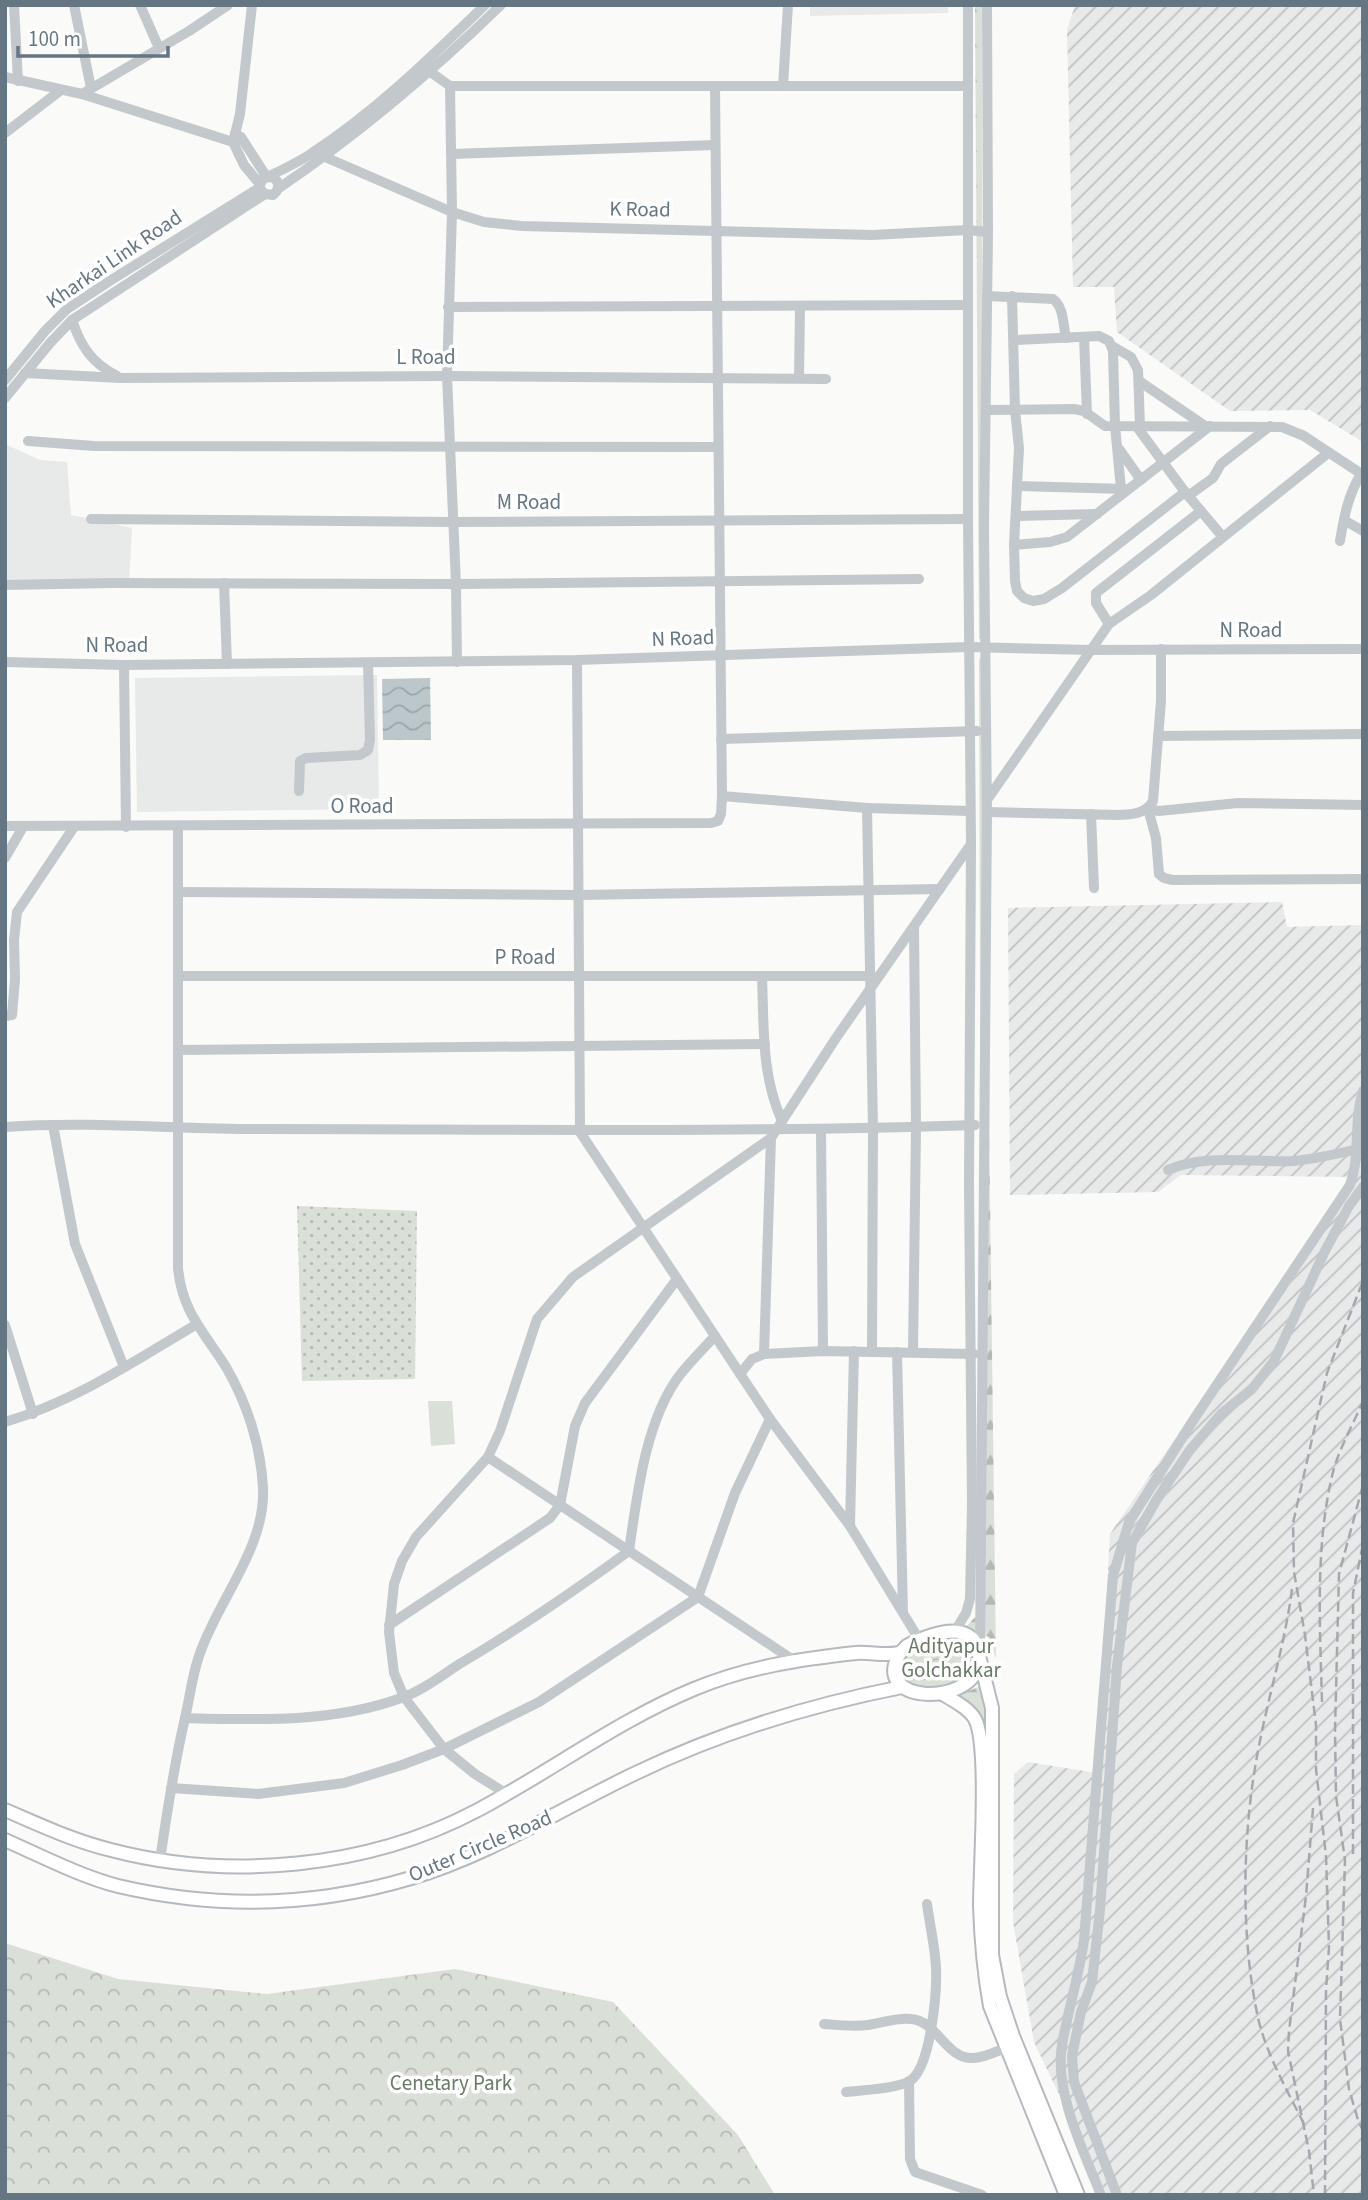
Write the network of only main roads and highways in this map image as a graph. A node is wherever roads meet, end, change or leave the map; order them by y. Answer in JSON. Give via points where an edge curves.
{"nodes":[{"id":1,"x":900,"y":1653,"type":"junction"},
{"id":2,"x":980,"y":1658,"type":"junction"},
{"id":3,"x":902,"y":1687,"type":"junction"},
{"id":4,"x":942,"y":1693,"type":"junction"},
{"id":5,"x":5,"y":1810,"type":"edge"},
{"id":6,"x":5,"y":1840,"type":"edge"},
{"id":7,"x":1066,"y":2195,"type":"edge"},
{"id":8,"x":1078,"y":2195,"type":"edge"}],
"edges":[{"from":1,"to":2,"type":"main road","via":[[920,1641],[955,1631],[972,1638]]},
{"from":1,"to":3,"type":"main road","via":[[895,1673]]},
{"from":1,"to":5,"type":"main road","via":[[793,1660],[693,1689],[438,1828],[354,1854],[213,1867],[109,1850]]},
{"from":2,"to":4,"type":"main road","via":[[978,1670],[968,1682]]},
{"from":2,"to":8,"type":"main road","via":[[993,1715],[992,1955],[1013,2036]]},
{"from":3,"to":4,"type":"main road","via":[[917,1694]]},
{"from":3,"to":6,"type":"main road","name":"Outer Circle Road","via":[[832,1702],[733,1732],[637,1772],[472,1854],[412,1878],[356,1892],[302,1901],[197,1900],[115,1885]]},
{"from":4,"to":7,"type":"main road","via":[[968,1711],[979,1731],[980,1907],[990,2006]]}]}
